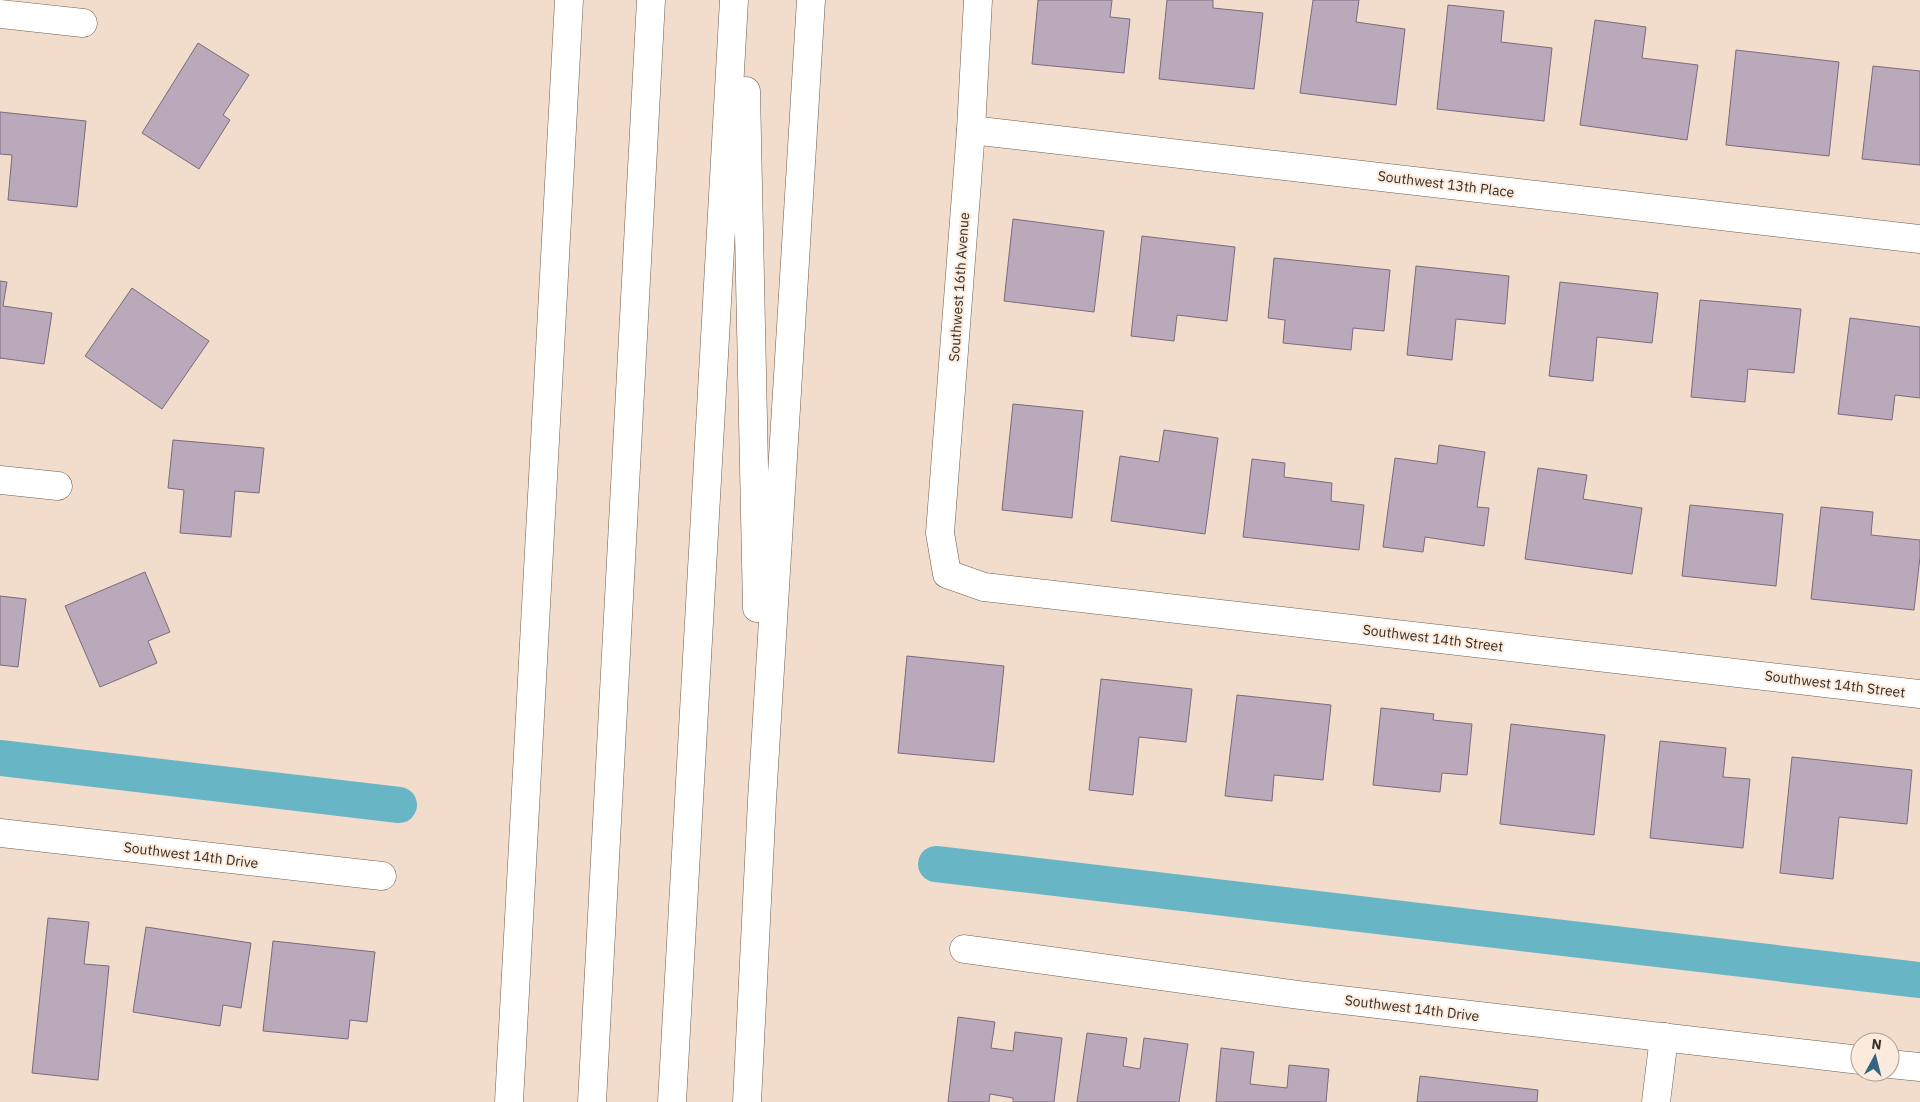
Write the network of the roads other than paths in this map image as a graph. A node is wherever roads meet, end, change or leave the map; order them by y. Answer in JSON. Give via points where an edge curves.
{"nodes":[{"id":1,"x":570,"y":0,"type":"edge"},
{"id":2,"x":651,"y":0,"type":"edge"},
{"id":3,"x":734,"y":0,"type":"edge"},
{"id":4,"x":743,"y":0,"type":"edge"},
{"id":5,"x":811,"y":0,"type":"edge"},
{"id":6,"x":978,"y":0,"type":"edge"},
{"id":7,"x":0,"y":14,"type":"edge"},
{"id":8,"x":84,"y":23,"type":"dead end"},
{"id":9,"x":972,"y":130,"type":"junction"},
{"id":10,"x":1920,"y":239,"type":"edge"},
{"id":11,"x":0,"y":480,"type":"edge"},
{"id":12,"x":58,"y":486,"type":"dead end"},
{"id":13,"x":947,"y":574,"type":"joint"},
{"id":14,"x":1920,"y":694,"type":"edge"},
{"id":15,"x":762,"y":800,"type":"junction"},
{"id":16,"x":0,"y":833,"type":"edge"},
{"id":17,"x":382,"y":876,"type":"dead end"},
{"id":18,"x":964,"y":949,"type":"dead end"},
{"id":19,"x":1664,"y":1037,"type":"junction"},
{"id":20,"x":1850,"y":1059,"type":"edge"},
{"id":21,"x":1900,"y":1065,"type":"edge"},
{"id":22,"x":1920,"y":1068,"type":"edge"},
{"id":23,"x":509,"y":1102,"type":"edge"},
{"id":24,"x":592,"y":1102,"type":"edge"},
{"id":25,"x":672,"y":1102,"type":"edge"},
{"id":26,"x":747,"y":1102,"type":"edge"},
{"id":27,"x":1656,"y":1102,"type":"edge"}],
"edges":[{"from":1,"to":23,"type":"main road"},
{"from":2,"to":24,"type":"main road"},
{"from":3,"to":25,"type":"main road"},
{"from":4,"to":15,"type":"main road"},
{"from":5,"to":15,"type":"main road"},
{"from":6,"to":9,"type":"main road","name":"Southwest 16th Avenue"},
{"from":7,"to":8,"type":"main road"},
{"from":9,"to":10,"type":"main road","name":"Southwest 13th Place"},
{"from":9,"to":13,"type":"main road","name":"Southwest 16th Avenue","via":[[940,533]]},
{"from":11,"to":12,"type":"main road"},
{"from":13,"to":14,"type":"main road","name":"Southwest 14th Street","via":[[984,586]]},
{"from":15,"to":26,"type":"main road"},
{"from":16,"to":17,"type":"main road","name":"Southwest 14th Drive"},
{"from":18,"to":19,"type":"main road","name":"Southwest 14th Drive","via":[[1299,995]]},
{"from":19,"to":20,"type":"main road","name":"Southwest 14th Drive"},
{"from":19,"to":27,"type":"main road"},
{"from":21,"to":22,"type":"main road"}]}
